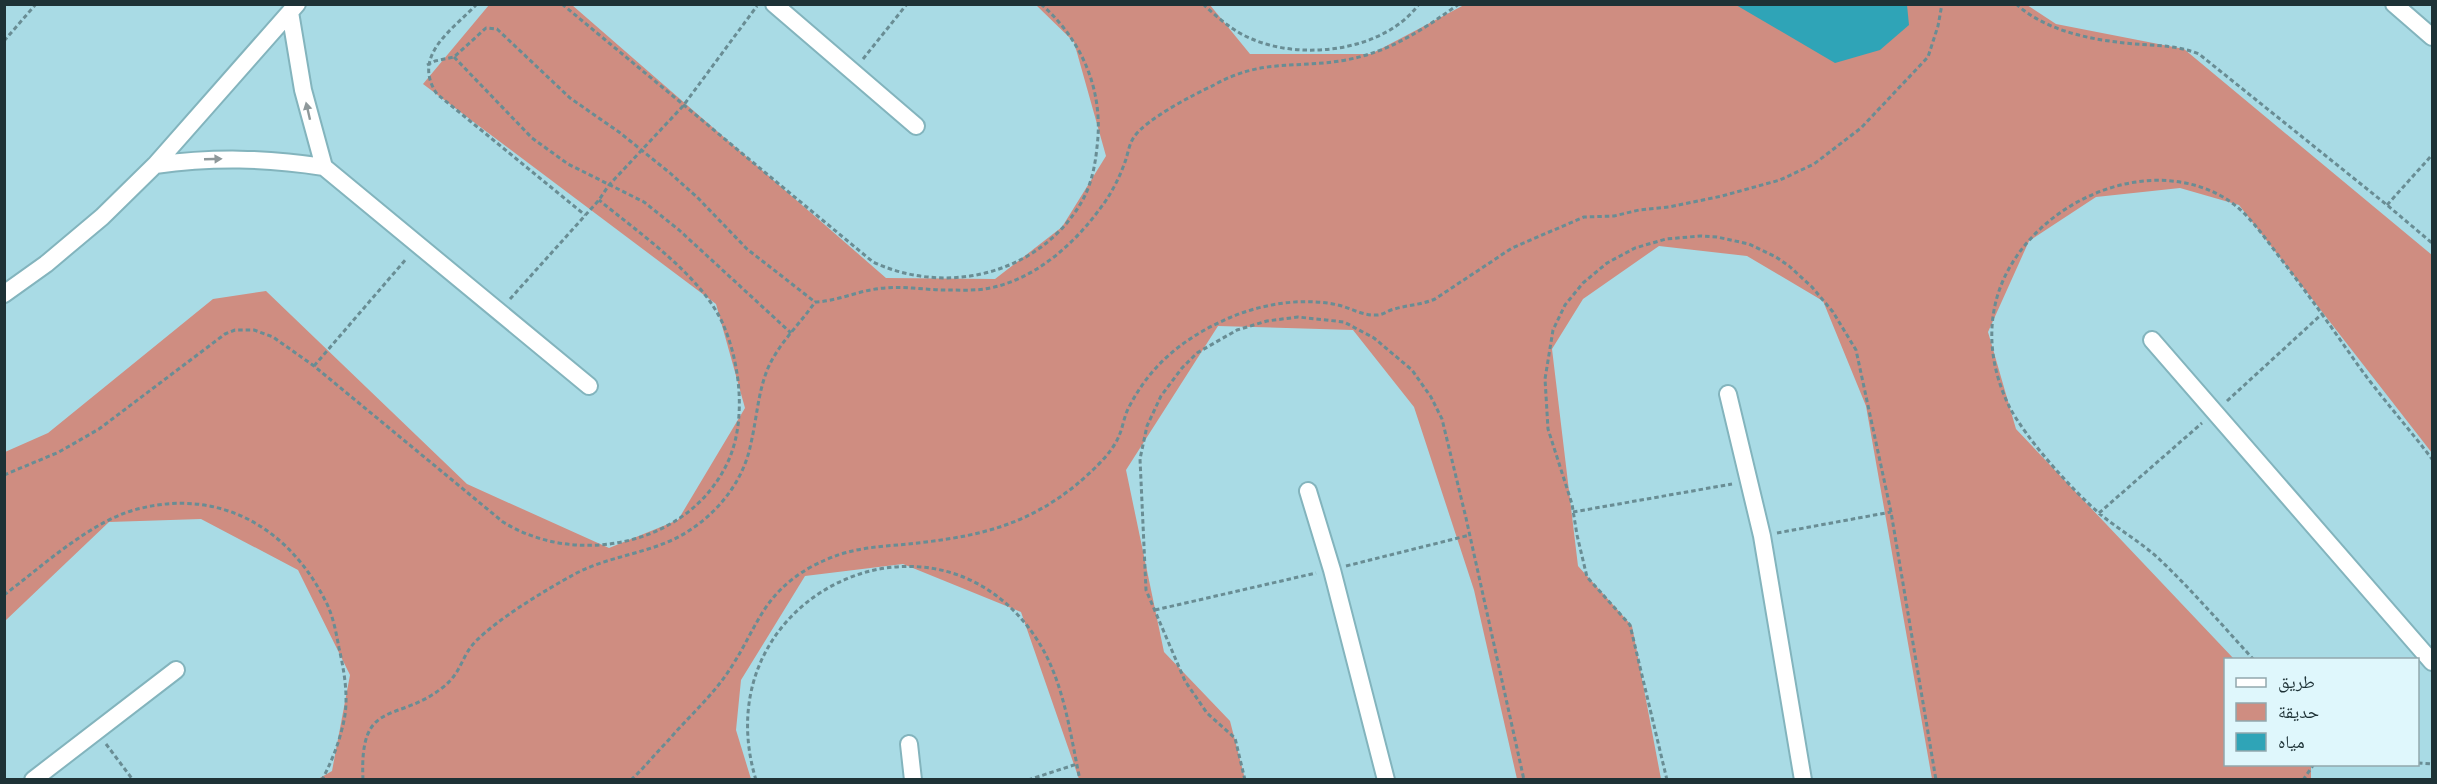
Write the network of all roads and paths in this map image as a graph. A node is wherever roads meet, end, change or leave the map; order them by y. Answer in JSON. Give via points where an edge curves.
{"nodes":[{"id":1,"x":36,"y":4,"type":"edge"},
{"id":2,"x":477,"y":4,"type":"edge"},
{"id":3,"x":562,"y":4,"type":"edge"},
{"id":4,"x":758,"y":4,"type":"edge"},
{"id":5,"x":774,"y":4,"type":"edge"},
{"id":6,"x":907,"y":4,"type":"edge"},
{"id":7,"x":1041,"y":4,"type":"edge"},
{"id":8,"x":1203,"y":4,"type":"edge"},
{"id":9,"x":1419,"y":4,"type":"edge"},
{"id":10,"x":1459,"y":4,"type":"edge"},
{"id":11,"x":1942,"y":4,"type":"edge"},
{"id":12,"x":2016,"y":4,"type":"edge"},
{"id":13,"x":2394,"y":4,"type":"edge"},
{"id":14,"x":294,"y":8,"type":"edge"},
{"id":15,"x":2433,"y":37,"type":"edge"},
{"id":16,"x":4,"y":41,"type":"edge"},
{"id":17,"x":454,"y":57,"type":"junction"},
{"id":18,"x":428,"y":65,"type":"junction"},
{"id":19,"x":852,"y":72,"type":"junction"},
{"id":20,"x":682,"y":106,"type":"junction"},
{"id":21,"x":916,"y":126,"type":"dead end"},
{"id":22,"x":642,"y":149,"type":"junction"},
{"id":23,"x":2433,"y":155,"type":"edge"},
{"id":24,"x":155,"y":165,"type":"junction"},
{"id":25,"x":324,"y":167,"type":"junction"},
{"id":26,"x":609,"y":185,"type":"junction"},
{"id":27,"x":599,"y":200,"type":"junction"},
{"id":28,"x":2387,"y":205,"type":"junction"},
{"id":29,"x":585,"y":215,"type":"junction"},
{"id":30,"x":2433,"y":243,"type":"edge"},
{"id":31,"x":419,"y":245,"type":"junction"},
{"id":32,"x":4,"y":294,"type":"edge"},
{"id":33,"x":815,"y":302,"type":"junction"},
{"id":34,"x":499,"y":312,"type":"junction"},
{"id":35,"x":791,"y":333,"type":"junction"},
{"id":36,"x":2152,"y":340,"type":"dead end"},
{"id":37,"x":314,"y":366,"type":"junction"},
{"id":38,"x":589,"y":386,"type":"dead end"},
{"id":39,"x":1728,"y":394,"type":"dead end"},
{"id":40,"x":2433,"y":459,"type":"edge"},
{"id":41,"x":4,"y":475,"type":"edge"},
{"id":42,"x":1749,"y":481,"type":"junction"},
{"id":43,"x":1308,"y":491,"type":"dead end"},
{"id":44,"x":1573,"y":512,"type":"dead end"},
{"id":45,"x":1891,"y":512,"type":"dead end"},
{"id":46,"x":1470,"y":536,"type":"junction"},
{"id":47,"x":1762,"y":536,"type":"junction"},
{"id":48,"x":1332,"y":570,"type":"junction"},
{"id":49,"x":4,"y":595,"type":"edge"},
{"id":50,"x":1155,"y":610,"type":"junction"},
{"id":51,"x":2252,"y":658,"type":"edge"},
{"id":52,"x":2433,"y":662,"type":"edge"},
{"id":53,"x":176,"y":670,"type":"dead end"},
{"id":54,"x":96,"y":731,"type":"junction"},
{"id":55,"x":909,"y":744,"type":"dead end"},
{"id":56,"x":1077,"y":765,"type":"junction"},
{"id":57,"x":2313,"y":766,"type":"edge"},
{"id":58,"x":33,"y":780,"type":"edge"},
{"id":59,"x":133,"y":780,"type":"edge"},
{"id":60,"x":322,"y":780,"type":"edge"},
{"id":61,"x":363,"y":780,"type":"edge"},
{"id":62,"x":631,"y":780,"type":"edge"},
{"id":63,"x":756,"y":780,"type":"edge"},
{"id":64,"x":913,"y":780,"type":"edge"},
{"id":65,"x":1028,"y":780,"type":"edge"},
{"id":66,"x":1080,"y":780,"type":"edge"},
{"id":67,"x":1245,"y":780,"type":"edge"},
{"id":68,"x":1386,"y":780,"type":"edge"},
{"id":69,"x":1524,"y":780,"type":"edge"},
{"id":70,"x":1803,"y":780,"type":"edge"},
{"id":71,"x":2303,"y":780,"type":"edge"}],
"edges":[{"from":1,"to":16,"type":"path"},
{"from":2,"to":18,"type":"path","via":[[433,51]]},
{"from":3,"to":20,"type":"path"},
{"from":4,"to":20,"type":"path"},
{"from":5,"to":19,"type":"street"},
{"from":6,"to":19,"type":"path"},
{"from":7,"to":20,"type":"path","via":[[1070,35],[1091,77],[1099,122],[1095,164],[1082,202],[1055,236],[1021,260],[982,275],[932,279],[873,262]]},
{"from":8,"to":9,"type":"path","via":[[1225,24],[1251,39],[1281,48],[1313,51],[1374,38],[1401,22]]},
{"from":10,"to":33,"type":"path","via":[[1403,42],[1384,49],[1327,63],[1258,67],[1228,77],[1173,108],[1134,136],[1109,196],[1075,240],[1028,273],[991,288],[882,288]]},
{"from":11,"to":62,"type":"path","via":[[1928,57],[1846,141],[1798,173],[1751,189],[1669,207],[1584,217],[1512,248],[1435,299],[1380,316],[1339,305],[1291,303],[1251,310],[1211,327],[1165,356],[1128,408],[1118,438],[1106,455],[1075,485],[1039,510],[988,532],[855,549],[822,561],[792,580],[767,604],[719,685]]},
{"from":12,"to":28,"type":"path","via":[[2045,23],[2084,36],[2176,46],[2199,54]]},
{"from":13,"to":15,"type":"street"},
{"from":14,"to":24,"type":"street"},
{"from":25,"to":14,"type":"street","one_way":true,"via":[[303,90]]},
{"from":17,"to":18,"type":"path"},
{"from":17,"to":22,"type":"path","via":[[486,28],[497,29],[570,98]]},
{"from":17,"to":26,"type":"path","via":[[532,138],[568,164]]},
{"from":18,"to":29,"type":"path","via":[[431,85],[437,94]]},
{"from":19,"to":21,"type":"street"},
{"from":20,"to":22,"type":"path"},
{"from":22,"to":26,"type":"path"},
{"from":22,"to":33,"type":"path","via":[[697,197],[747,249]]},
{"from":23,"to":28,"type":"path"},
{"from":24,"to":25,"type":"street","one_way":true,"via":[[239,158]]},
{"from":24,"to":32,"type":"street","via":[[102,217]]},
{"from":25,"to":31,"type":"street"},
{"from":26,"to":27,"type":"path"},
{"from":26,"to":35,"type":"path","via":[[661,214]]},
{"from":27,"to":29,"type":"path"},
{"from":27,"to":37,"type":"path","via":[[697,284],[722,323],[734,357],[739,412],[730,457],[704,497],[668,525],[625,542],[593,547],[548,542],[520,532]]},
{"from":28,"to":30,"type":"path"},
{"from":29,"to":34,"type":"path"},
{"from":31,"to":34,"type":"street"},
{"from":31,"to":37,"type":"path"},
{"from":33,"to":35,"type":"path"},
{"from":34,"to":38,"type":"street"},
{"from":35,"to":61,"type":"path","via":[[776,352],[763,381],[742,471],[714,511],[657,548],[574,574],[485,633],[468,650],[460,669],[446,686],[375,723],[364,743]]},
{"from":36,"to":52,"type":"street"},
{"from":37,"to":41,"type":"path","via":[[264,332],[235,330],[217,339],[99,429],[59,452]]},
{"from":39,"to":42,"type":"street"},
{"from":40,"to":51,"type":"path","via":[[2244,211],[2224,197],[2178,182],[2126,183],[2071,205],[2031,240],[2003,282],[1991,330],[1996,368],[2010,407],[2063,477],[2099,513],[2156,556]]},
{"from":42,"to":44,"type":"path"},
{"from":42,"to":47,"type":"street"},
{"from":43,"to":48,"type":"street"},
{"from":45,"to":47,"type":"path"},
{"from":46,"to":48,"type":"path"},
{"from":46,"to":50,"type":"path","via":[[1442,419],[1412,370],[1381,343],[1344,322],[1306,317],[1267,321],[1237,330],[1197,353],[1166,388],[1147,426],[1140,480],[1146,590]]},
{"from":46,"to":69,"type":"path"},
{"from":47,"to":70,"type":"street"},
{"from":48,"to":50,"type":"path"},
{"from":48,"to":68,"type":"street"},
{"from":49,"to":60,"type":"path","via":[[105,520],[125,512],[159,505],[194,504],[254,521],[278,537],[297,558],[318,586],[332,617],[346,699],[337,748]]},
{"from":50,"to":67,"type":"path","via":[[1185,681],[1207,713],[1235,738]]},
{"from":53,"to":54,"type":"street"},
{"from":54,"to":58,"type":"street"},
{"from":54,"to":59,"type":"path"},
{"from":55,"to":64,"type":"street"},
{"from":56,"to":63,"type":"path","via":[[1057,680],[1047,656],[1005,602],[972,581],[928,568],[894,568],[861,574],[824,590],[798,609],[776,633],[762,659],[747,706],[749,749]]},
{"from":56,"to":65,"type":"path"},
{"from":56,"to":66,"type":"path"},
{"from":57,"to":71,"type":"path"}]}
